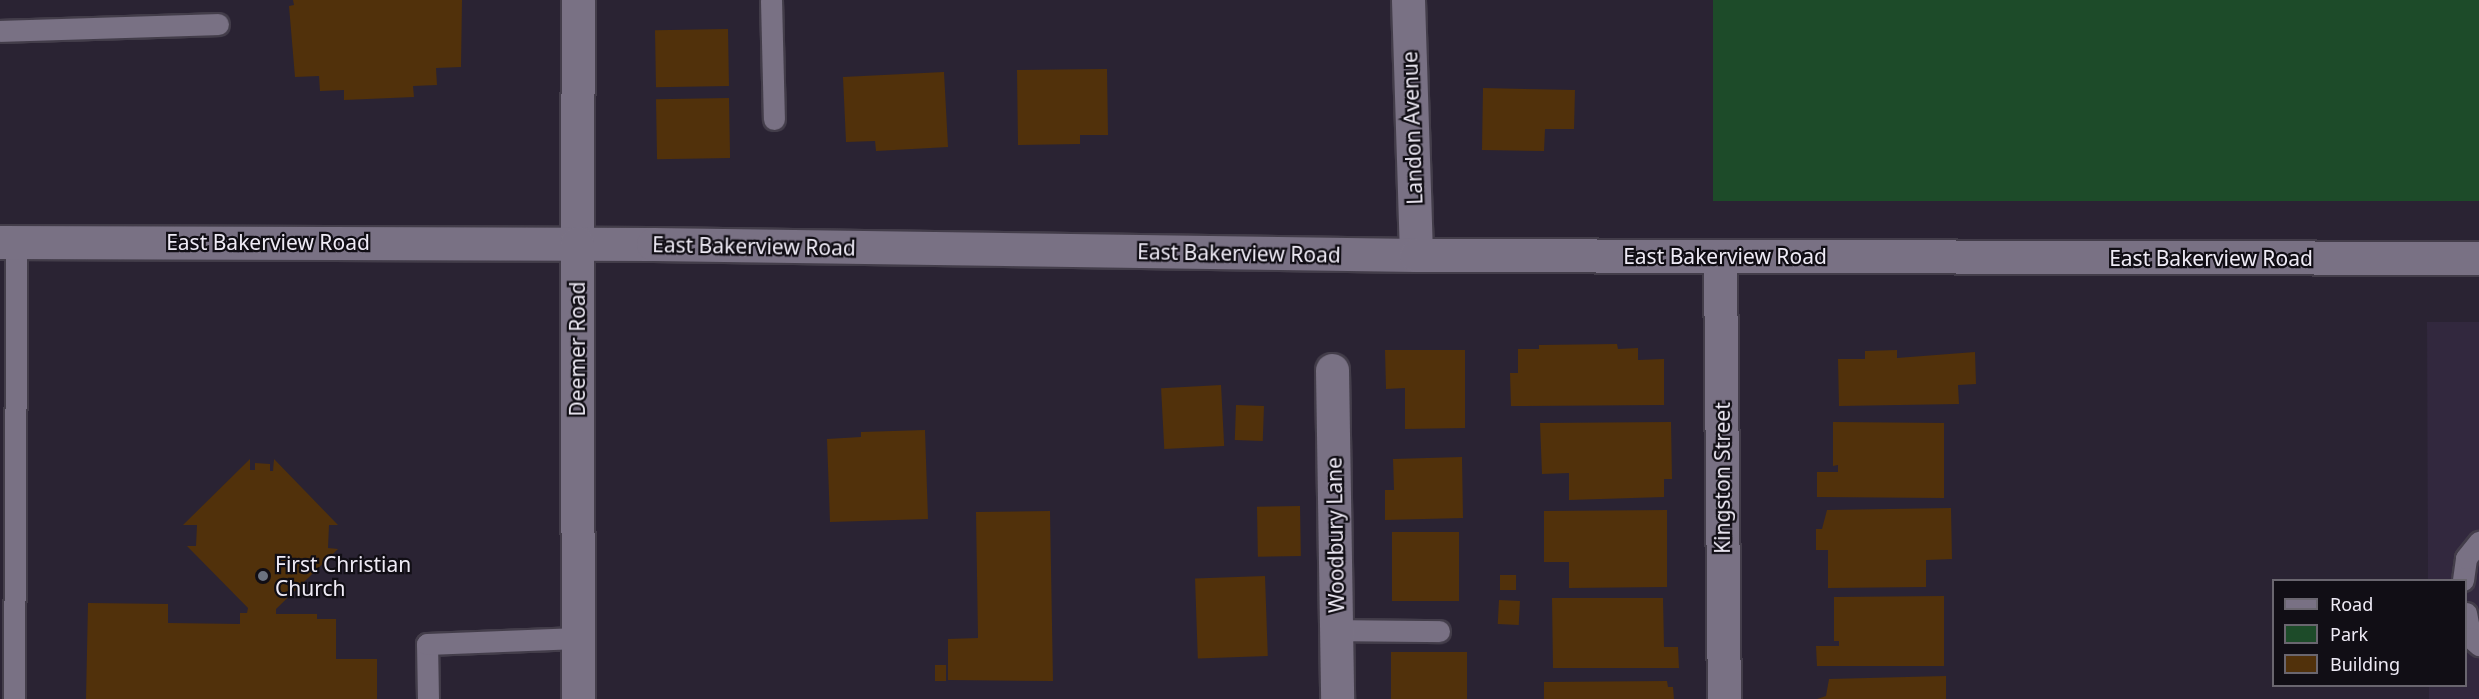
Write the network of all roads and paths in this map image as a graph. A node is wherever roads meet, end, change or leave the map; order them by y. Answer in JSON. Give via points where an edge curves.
{"nodes":[{"id":1,"x":578,"y":0,"type":"edge"},
{"id":2,"x":771,"y":0,"type":"edge"},
{"id":3,"x":1408,"y":0,"type":"edge"},
{"id":4,"x":218,"y":24,"type":"dead end"},
{"id":5,"x":0,"y":31,"type":"edge"},
{"id":6,"x":774,"y":119,"type":"dead end"},
{"id":7,"x":8,"y":242,"type":"edge"},
{"id":8,"x":577,"y":243,"type":"junction"},
{"id":9,"x":1416,"y":255,"type":"junction"},
{"id":10,"x":1720,"y":256,"type":"junction"},
{"id":11,"x":2479,"y":258,"type":"edge"},
{"id":12,"x":1332,"y":370,"type":"dead end"},
{"id":13,"x":8,"y":472,"type":"edge"},
{"id":14,"x":2479,"y":542,"type":"edge"},
{"id":15,"x":2463,"y":579,"type":"edge"},
{"id":16,"x":2467,"y":618,"type":"edge"},
{"id":17,"x":1336,"y":630,"type":"junction"},
{"id":18,"x":1439,"y":631,"type":"dead end"},
{"id":19,"x":578,"y":638,"type":"junction"},
{"id":20,"x":2479,"y":645,"type":"edge"},
{"id":21,"x":14,"y":699,"type":"edge"},
{"id":22,"x":428,"y":699,"type":"edge"},
{"id":23,"x":578,"y":699,"type":"edge"},
{"id":24,"x":1337,"y":699,"type":"edge"},
{"id":25,"x":1724,"y":699,"type":"edge"}],
"edges":[{"from":1,"to":8,"type":"main road","name":"Deemer Road"},
{"from":2,"to":6,"type":"lane"},
{"from":3,"to":9,"type":"main road","name":"Landon Avenue"},
{"from":4,"to":5,"type":"lane"},
{"from":7,"to":8,"type":"main road","name":"East Bakerview Road"},
{"from":7,"to":13,"type":"lane"},
{"from":8,"to":9,"type":"main road","name":"East Bakerview Road"},
{"from":8,"to":19,"type":"main road","name":"Deemer Road"},
{"from":9,"to":10,"type":"main road","name":"East Bakerview Road"},
{"from":10,"to":11,"type":"main road","name":"East Bakerview Road"},
{"from":10,"to":25,"type":"main road","name":"Kingston Street"},
{"from":12,"to":17,"type":"main road","name":"Woodbury Lane"},
{"from":13,"to":21,"type":"lane"},
{"from":14,"to":15,"type":"lane","via":[[2466,558]]},
{"from":16,"to":20,"type":"lane","via":[[2471,638]]},
{"from":17,"to":18,"type":"lane"},
{"from":17,"to":24,"type":"main road","name":"Woodbury Lane"},
{"from":19,"to":22,"type":"lane","via":[[427,644]]},
{"from":19,"to":23,"type":"main road","name":"Deemer Road"}]}
